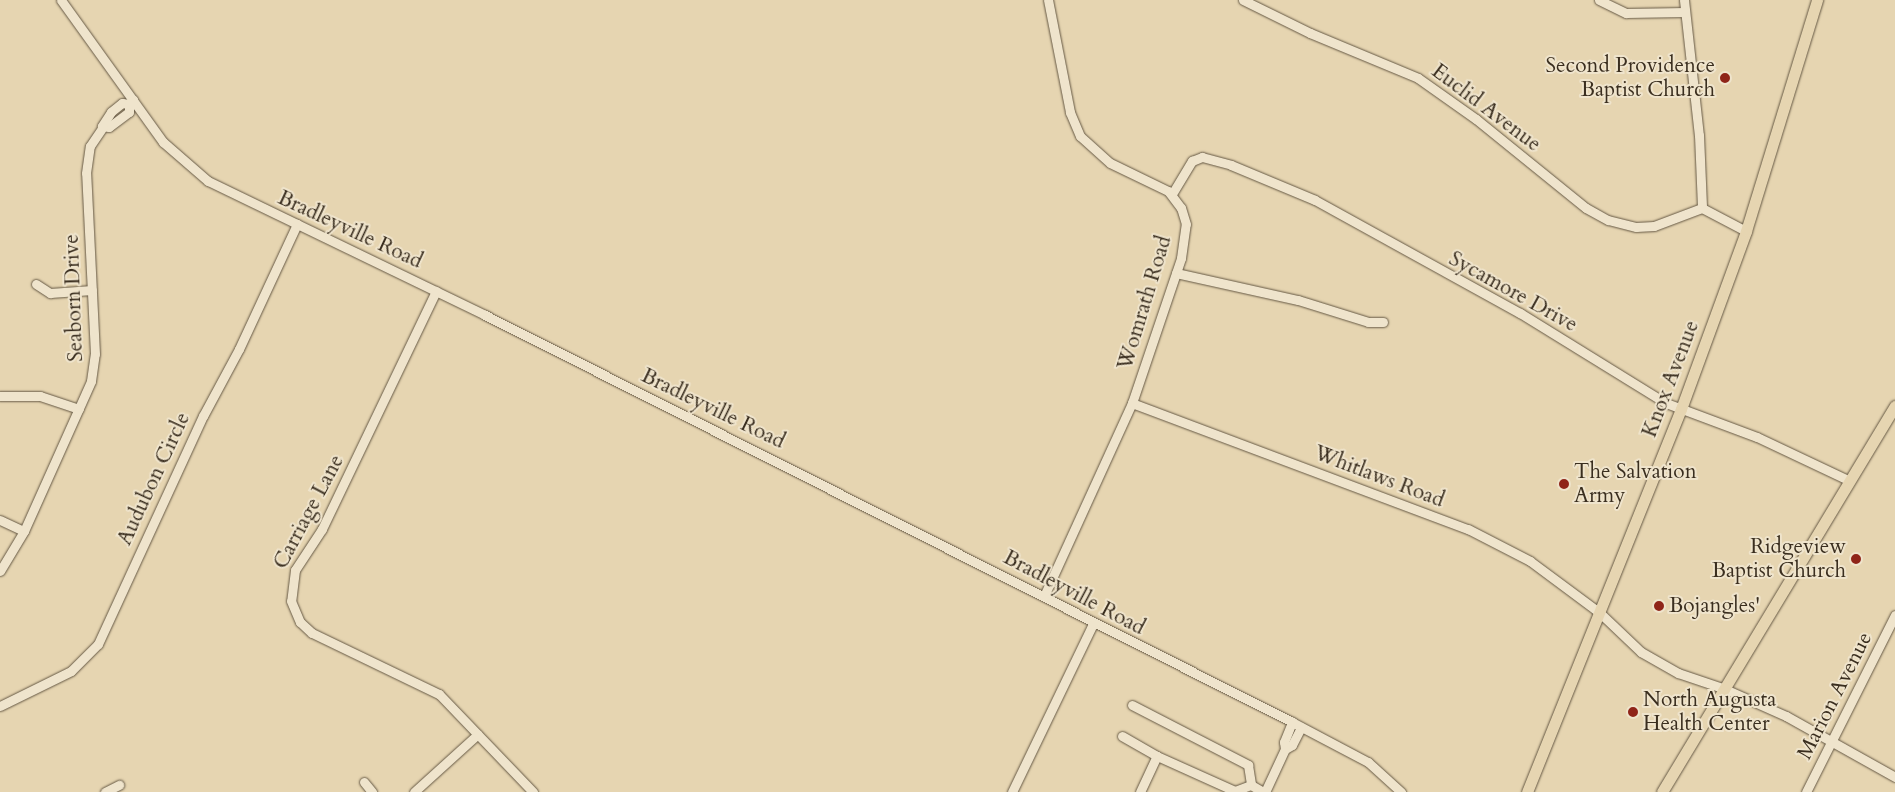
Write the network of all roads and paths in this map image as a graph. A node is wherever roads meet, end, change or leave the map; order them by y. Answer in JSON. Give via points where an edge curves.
{"nodes":[{"id":1,"x":61,"y":0,"type":"edge"},
{"id":2,"x":1048,"y":0,"type":"edge"},
{"id":3,"x":1243,"y":0,"type":"edge"},
{"id":4,"x":1599,"y":0,"type":"edge"},
{"id":5,"x":1684,"y":0,"type":"edge"},
{"id":6,"x":1817,"y":0,"type":"edge"},
{"id":7,"x":1685,"y":12,"type":"junction"},
{"id":8,"x":131,"y":102,"type":"junction"},
{"id":9,"x":1172,"y":194,"type":"junction"},
{"id":10,"x":1702,"y":208,"type":"junction"},
{"id":11,"x":297,"y":224,"type":"junction"},
{"id":12,"x":1746,"y":231,"type":"junction"},
{"id":13,"x":1176,"y":273,"type":"junction"},
{"id":14,"x":36,"y":284,"type":"dead end"},
{"id":15,"x":92,"y":290,"type":"junction"},
{"id":16,"x":436,"y":290,"type":"junction"},
{"id":17,"x":1383,"y":322,"type":"dead end"},
{"id":18,"x":0,"y":396,"type":"edge"},
{"id":19,"x":1132,"y":404,"type":"junction"},
{"id":20,"x":1895,"y":406,"type":"edge"},
{"id":21,"x":79,"y":409,"type":"junction"},
{"id":22,"x":1681,"y":409,"type":"junction"},
{"id":23,"x":1850,"y":481,"type":"junction"},
{"id":24,"x":0,"y":520,"type":"edge"},
{"id":25,"x":24,"y":530,"type":"junction"},
{"id":26,"x":0,"y":571,"type":"edge"},
{"id":27,"x":1044,"y":596,"type":"junction"},
{"id":28,"x":1600,"y":613,"type":"junction"},
{"id":29,"x":1895,"y":615,"type":"edge"},
{"id":30,"x":1094,"y":624,"type":"junction"},
{"id":31,"x":1725,"y":689,"type":"junction"},
{"id":32,"x":1132,"y":704,"type":"dead end"},
{"id":33,"x":0,"y":706,"type":"edge"},
{"id":34,"x":1292,"y":722,"type":"junction"},
{"id":35,"x":1301,"y":727,"type":"junction"},
{"id":36,"x":478,"y":734,"type":"junction"},
{"id":37,"x":1122,"y":736,"type":"dead end"},
{"id":38,"x":1832,"y":741,"type":"junction"},
{"id":39,"x":1285,"y":749,"type":"junction"},
{"id":40,"x":1157,"y":756,"type":"junction"},
{"id":41,"x":1895,"y":777,"type":"edge"},
{"id":42,"x":364,"y":782,"type":"dead end"},
{"id":43,"x":119,"y":786,"type":"dead end"},
{"id":44,"x":1251,"y":786,"type":"junction"},
{"id":45,"x":105,"y":792,"type":"edge"},
{"id":46,"x":372,"y":792,"type":"edge"},
{"id":47,"x":414,"y":792,"type":"edge"},
{"id":48,"x":533,"y":792,"type":"edge"},
{"id":49,"x":1012,"y":792,"type":"edge"},
{"id":50,"x":1140,"y":792,"type":"edge"},
{"id":51,"x":1264,"y":792,"type":"edge"},
{"id":52,"x":1401,"y":792,"type":"edge"},
{"id":53,"x":1527,"y":792,"type":"edge"},
{"id":54,"x":1662,"y":792,"type":"edge"},
{"id":55,"x":1806,"y":792,"type":"edge"}],
"edges":[{"from":1,"to":8,"type":"street","name":"Bradleyville Road"},
{"from":2,"to":9,"type":"street","via":[[1070,112],[1080,136],[1110,163]]},
{"from":3,"to":10,"type":"street","name":"Euclid Avenue","via":[[1310,33],[1418,78],[1476,119],[1586,208],[1608,220],[1636,227],[1654,226]]},
{"from":4,"to":7,"type":"street","via":[[1626,13]]},
{"from":5,"to":7,"type":"street"},
{"from":6,"to":12,"type":"main road","name":"Knox Avenue"},
{"from":7,"to":10,"type":"street","via":[[1699,136]]},
{"from":8,"to":11,"type":"street","name":"Bradleyville Road","via":[[163,142],[194,171],[220,188]]},
{"from":8,"to":15,"type":"street","name":"Seaborn Drive","via":[[122,103],[111,112],[90,146],[86,172]]},
{"from":9,"to":13,"type":"street","name":"Womrath Road","via":[[1186,224]]},
{"from":9,"to":22,"type":"street","name":"Sycamore Drive","via":[[1195,159],[1202,157],[1232,165],[1353,219]]},
{"from":10,"to":12,"type":"street"},
{"from":11,"to":16,"type":"street","name":"Bradleyville Road"},
{"from":11,"to":33,"type":"street","name":"Audubon Circle","via":[[239,349],[207,407],[98,644],[71,672]]},
{"from":12,"to":22,"type":"main road","name":"Knox Avenue"},
{"from":13,"to":17,"type":"street","via":[[1298,300],[1368,322]]},
{"from":13,"to":19,"type":"street","name":"Womrath Road"},
{"from":14,"to":15,"type":"street","via":[[50,293]]},
{"from":15,"to":21,"type":"street","name":"Seaborn Drive","via":[[94,367]]},
{"from":16,"to":27,"type":"street","name":"Bradleyville Road"},
{"from":16,"to":36,"type":"street","name":"Carriage Lane","via":[[322,529],[295,570],[290,594],[296,616],[312,633],[432,689]]},
{"from":18,"to":21,"type":"street","via":[[40,396]]},
{"from":19,"to":27,"type":"street","name":"Womrath Road"},
{"from":19,"to":28,"type":"street","name":"Whitlaws Road","via":[[1468,529],[1530,561]]},
{"from":20,"to":23,"type":"main road"},
{"from":21,"to":25,"type":"street","name":"Seaborn Drive"},
{"from":22,"to":23,"type":"street","name":"Sycamore Drive","via":[[1757,437]]},
{"from":22,"to":28,"type":"main road","name":"Knox Avenue"},
{"from":23,"to":31,"type":"main road"},
{"from":24,"to":25,"type":"street"},
{"from":25,"to":26,"type":"street","name":"Seaborn Drive"},
{"from":27,"to":30,"type":"street","name":"Bradleyville Road"},
{"from":28,"to":31,"type":"street","name":"Whitlaws Road","via":[[1641,652],[1678,673]]},
{"from":28,"to":53,"type":"main road","name":"Knox Avenue"},
{"from":29,"to":38,"type":"street","name":"Marion Avenue"},
{"from":30,"to":34,"type":"street","name":"Bradleyville Road"},
{"from":30,"to":49,"type":"street"},
{"from":31,"to":38,"type":"street","name":"Whitlaws Road"},
{"from":31,"to":54,"type":"main road"},
{"from":32,"to":44,"type":"street","via":[[1248,765]]},
{"from":34,"to":35,"type":"street","name":"Bradleyville Road"},
{"from":34,"to":39,"type":"street","via":[[1284,742]]},
{"from":35,"to":39,"type":"street","via":[[1292,745]]},
{"from":35,"to":52,"type":"street","name":"Bradleyville Road","via":[[1368,762]]},
{"from":36,"to":47,"type":"street"},
{"from":36,"to":48,"type":"street","name":"Carriage Lane"},
{"from":37,"to":40,"type":"street"},
{"from":38,"to":41,"type":"street","name":"Whitlaws Road"},
{"from":38,"to":55,"type":"street","name":"Marion Avenue"},
{"from":39,"to":51,"type":"street"},
{"from":40,"to":44,"type":"street","via":[[1235,791]]},
{"from":40,"to":50,"type":"street"},
{"from":42,"to":46,"type":"street"},
{"from":43,"to":45,"type":"street"},
{"from":44,"to":51,"type":"street"}]}
